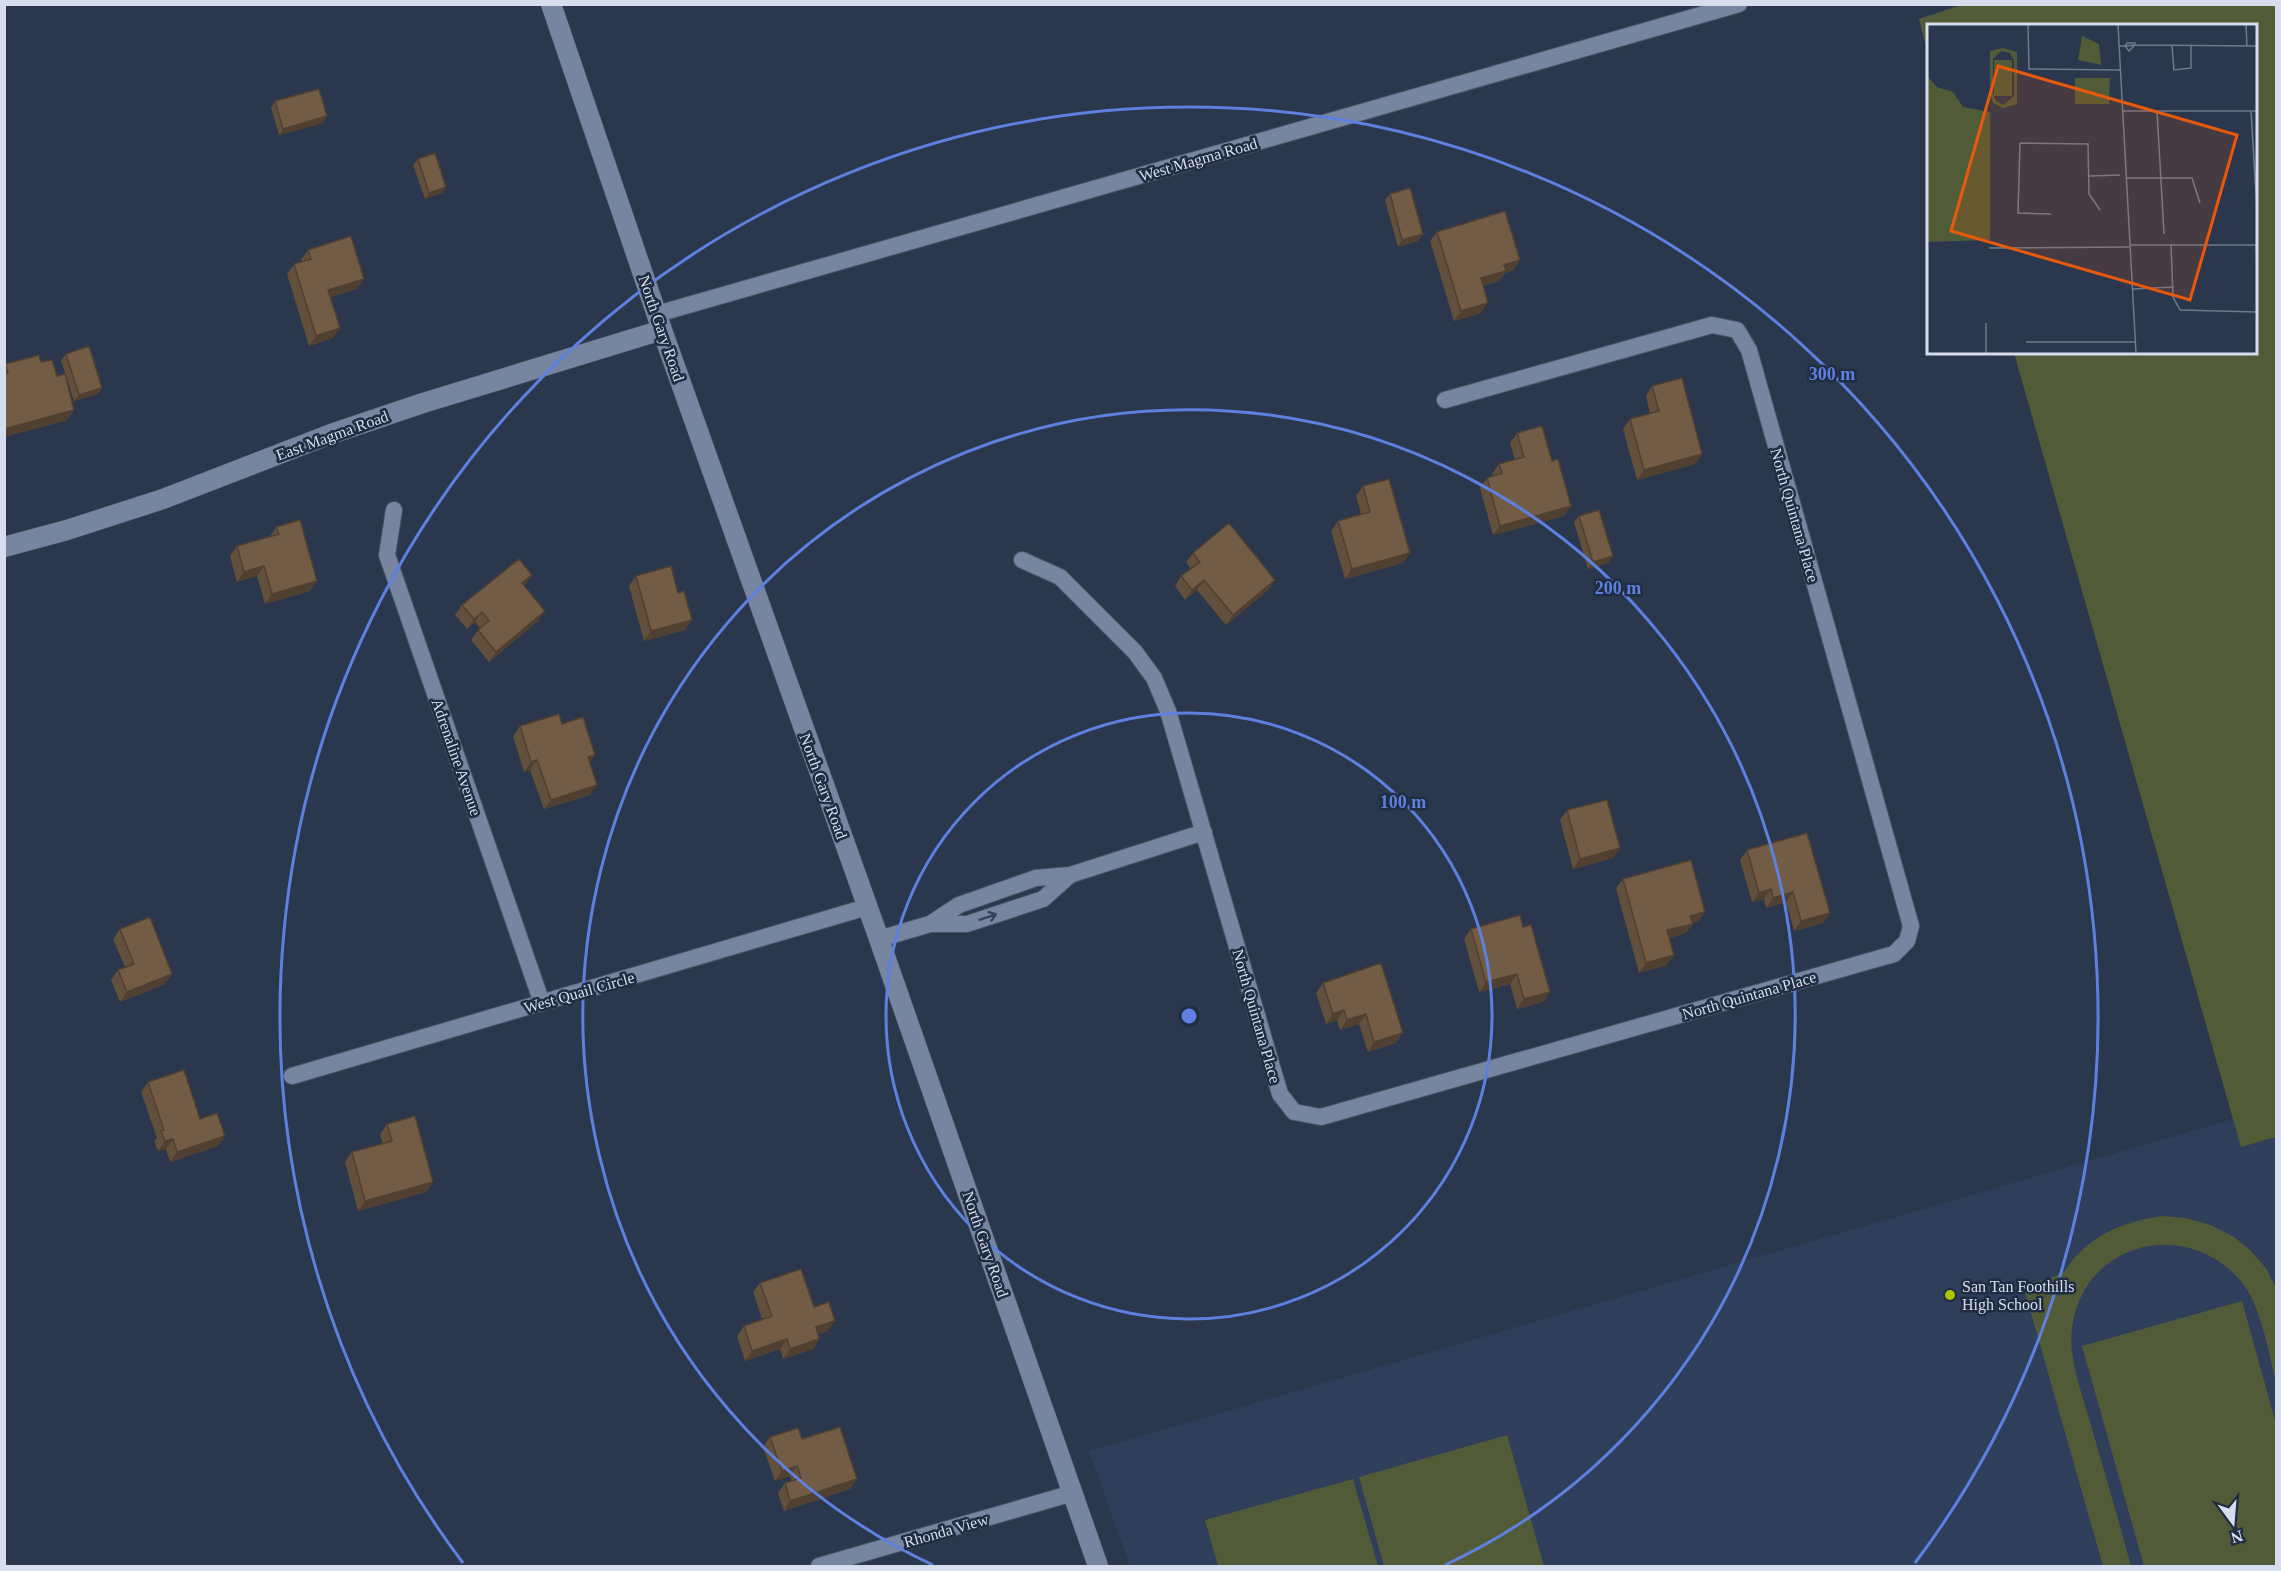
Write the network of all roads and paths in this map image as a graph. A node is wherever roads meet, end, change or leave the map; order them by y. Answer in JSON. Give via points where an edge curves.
{"nodes":[{"id":1,"x":551,"y":4,"type":"edge"},
{"id":2,"x":1738,"y":4,"type":"edge"},
{"id":3,"x":659,"y":322,"type":"junction"},
{"id":4,"x":1445,"y":400,"type":"dead end"},
{"id":5,"x":394,"y":510,"type":"dead end"},
{"id":6,"x":4,"y":547,"type":"edge"},
{"id":7,"x":1022,"y":560,"type":"dead end"},
{"id":8,"x":1204,"y":832,"type":"junction"},
{"id":9,"x":867,"y":907,"type":"junction"},
{"id":10,"x":879,"y":939,"type":"junction"},
{"id":11,"x":542,"y":1003,"type":"junction"},
{"id":12,"x":292,"y":1076,"type":"dead end"},
{"id":13,"x":1074,"y":1493,"type":"junction"},
{"id":14,"x":819,"y":1566,"type":"edge"},
{"id":15,"x":1098,"y":1566,"type":"edge"}],
"edges":[{"from":1,"to":3,"type":"street","name":"North Gary Road"},
{"from":2,"to":3,"type":"street","name":"West Magma Road"},
{"from":3,"to":6,"type":"street","name":"East Magma Road","via":[[331,434],[163,499]]},
{"from":3,"to":9,"type":"street","name":"North Gary Road"},
{"from":4,"to":8,"type":"street","name":"North Quintana Place","via":[[1712,325],[1737,330],[1749,350],[1911,926],[1907,941],[1894,954],[1321,1117],[1294,1112],[1280,1094]]},
{"from":5,"to":11,"type":"street","name":"Adrenaline Avenue","via":[[387,555]]},
{"from":7,"to":8,"type":"street","name":"North Quintana Place","via":[[1060,577],[1136,652],[1154,678],[1168,711]]},
{"from":8,"to":10,"type":"street","via":[[1070,875],[1025,881],[959,905],[930,924]]},
{"from":9,"to":10,"type":"street","name":"North Gary Road"},
{"from":9,"to":11,"type":"street","name":"West Quail Circle"},
{"from":10,"to":13,"type":"street","name":"North Gary Road"},
{"from":11,"to":12,"type":"street","name":"West Quail Circle"},
{"from":13,"to":14,"type":"street","name":"Rhonda View"},
{"from":13,"to":15,"type":"street","name":"North Gary Road"}]}
